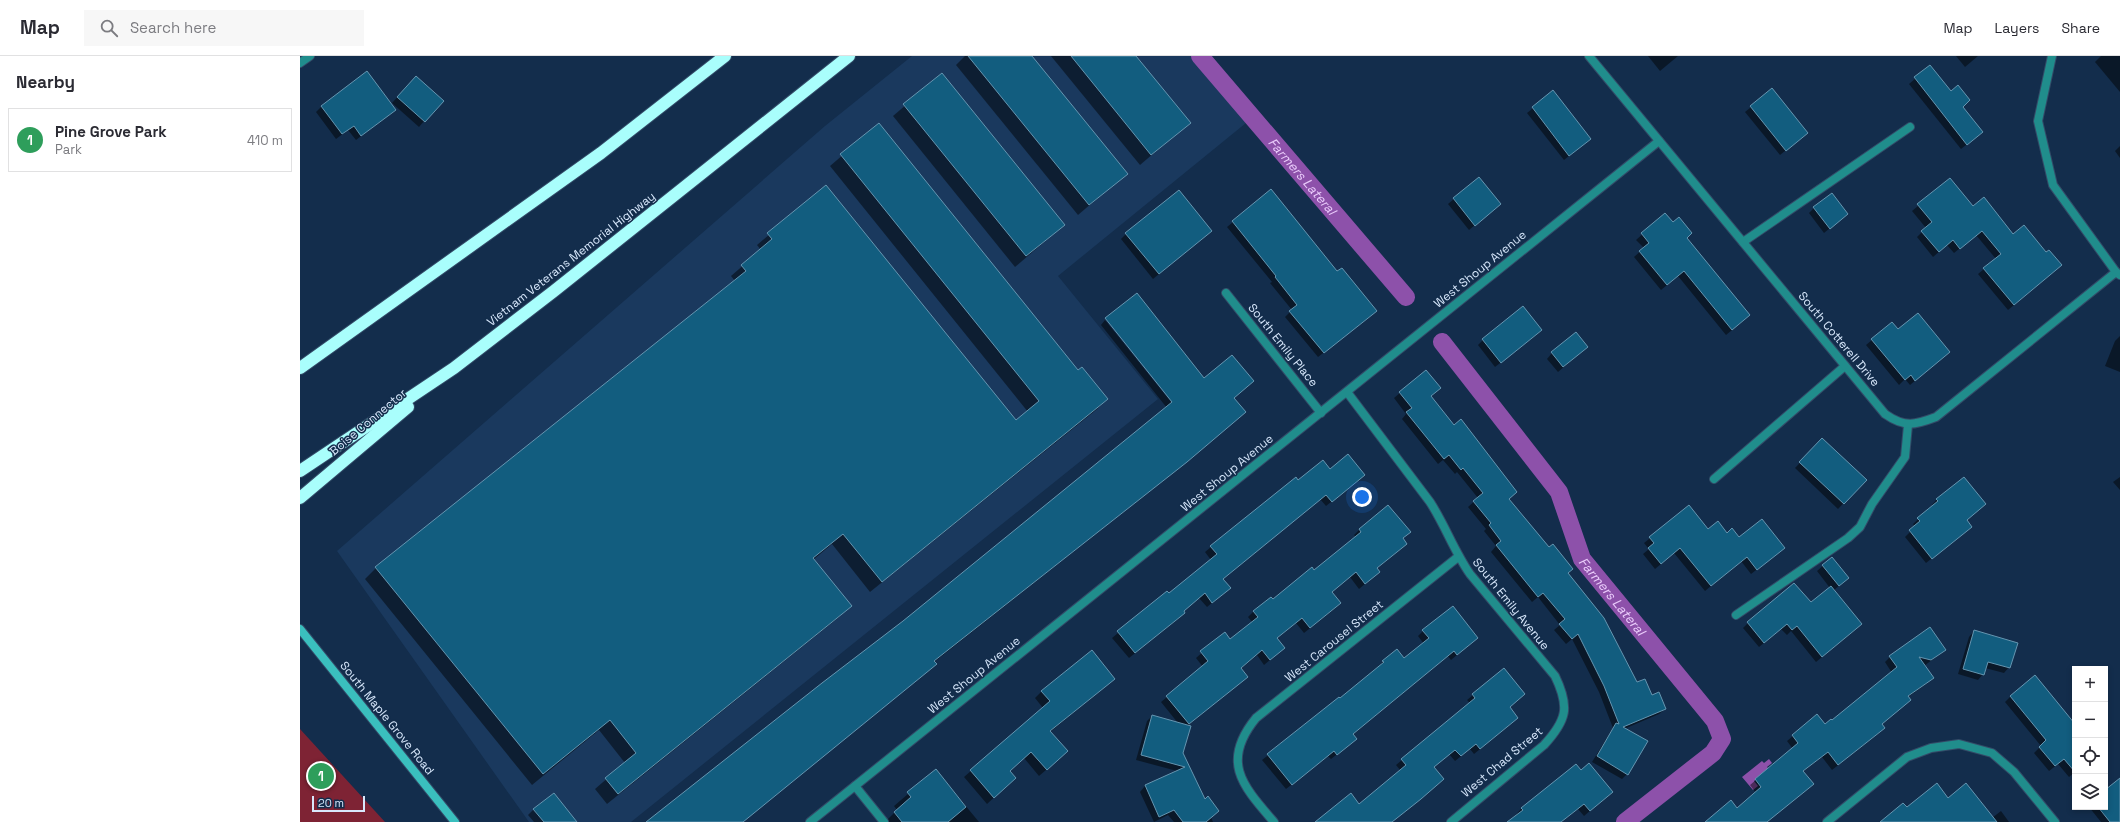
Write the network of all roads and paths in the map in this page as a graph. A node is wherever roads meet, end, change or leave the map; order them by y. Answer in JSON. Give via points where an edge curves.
{"nodes":[{"id":1,"x":310,"y":56,"type":"edge"},
{"id":2,"x":725,"y":56,"type":"edge"},
{"id":3,"x":849,"y":56,"type":"edge"},
{"id":4,"x":1589,"y":56,"type":"edge"},
{"id":5,"x":2052,"y":56,"type":"edge"},
{"id":6,"x":300,"y":63,"type":"edge"},
{"id":7,"x":1910,"y":127,"type":"dead end"},
{"id":8,"x":1659,"y":141,"type":"junction"},
{"id":9,"x":1743,"y":242,"type":"junction"},
{"id":10,"x":2118,"y":274,"type":"edge"},
{"id":11,"x":1226,"y":293,"type":"dead end"},
{"id":12,"x":1846,"y":366,"type":"junction"},
{"id":13,"x":300,"y":368,"type":"edge"},
{"id":14,"x":454,"y":368,"type":"junction"},
{"id":15,"x":1347,"y":392,"type":"junction"},
{"id":16,"x":1321,"y":413,"type":"junction"},
{"id":17,"x":1908,"y":425,"type":"junction"},
{"id":18,"x":300,"y":471,"type":"edge"},
{"id":19,"x":1714,"y":479,"type":"dead end"},
{"id":20,"x":300,"y":498,"type":"edge"},
{"id":21,"x":1458,"y":557,"type":"junction"},
{"id":22,"x":1736,"y":615,"type":"dead end"},
{"id":23,"x":300,"y":629,"type":"edge"},
{"id":24,"x":1564,"y":716,"type":"joint"},
{"id":25,"x":855,"y":786,"type":"junction"},
{"id":26,"x":455,"y":822,"type":"edge"},
{"id":27,"x":810,"y":822,"type":"edge"},
{"id":28,"x":884,"y":822,"type":"edge"},
{"id":29,"x":1274,"y":822,"type":"edge"},
{"id":30,"x":1450,"y":822,"type":"edge"},
{"id":31,"x":1827,"y":822,"type":"edge"},
{"id":32,"x":2055,"y":822,"type":"edge"}],
"edges":[{"from":1,"to":6,"type":"street"},
{"from":2,"to":13,"type":"highway","via":[[594,158]]},
{"from":3,"to":14,"type":"highway","name":"Vietnam Veterans Memorial Highway"},
{"from":4,"to":8,"type":"street","name":"South Cotterell Drive"},
{"from":5,"to":10,"type":"street","via":[[2038,121],[2053,185]]},
{"from":7,"to":9,"type":"street"},
{"from":8,"to":9,"type":"street","name":"South Cotterell Drive"},
{"from":8,"to":15,"type":"street","name":"West Shoup Avenue"},
{"from":9,"to":12,"type":"street","name":"South Cotterell Drive"},
{"from":10,"to":17,"type":"street","via":[[1936,417]]},
{"from":11,"to":16,"type":"street","name":"South Emily Place"},
{"from":12,"to":17,"type":"street","name":"South Cotterell Drive","via":[[1885,414],[1894,421]]},
{"from":12,"to":19,"type":"street"},
{"from":14,"to":18,"type":"highway","name":"Vietnam Veterans Memorial Highway"},
{"from":14,"to":20,"type":"highway","name":"Boise Connector"},
{"from":15,"to":16,"type":"street","name":"West Shoup Avenue"},
{"from":15,"to":21,"type":"street","name":"South Emily Avenue","via":[[1430,502],[1442,520]]},
{"from":16,"to":25,"type":"street","name":"West Shoup Avenue"},
{"from":17,"to":22,"type":"street","via":[[1905,457],[1872,504],[1860,527],[1848,538]]},
{"from":21,"to":24,"type":"street","name":"South Emily Avenue","via":[[1555,676],[1564,695]]},
{"from":21,"to":29,"type":"street","name":"West Carousel Street","via":[[1256,718],[1244,734],[1237,753],[1239,774],[1249,792]]},
{"from":23,"to":26,"type":"main road","name":"South Maple Grove Road"},
{"from":24,"to":30,"type":"street","name":"West Chad Street","via":[[1557,731],[1544,745]]},
{"from":25,"to":27,"type":"street","name":"West Shoup Avenue"},
{"from":25,"to":28,"type":"street"},
{"from":31,"to":32,"type":"street","via":[[1907,757],[1931,748],[1959,744],[1992,753],[2014,772]]}]}
